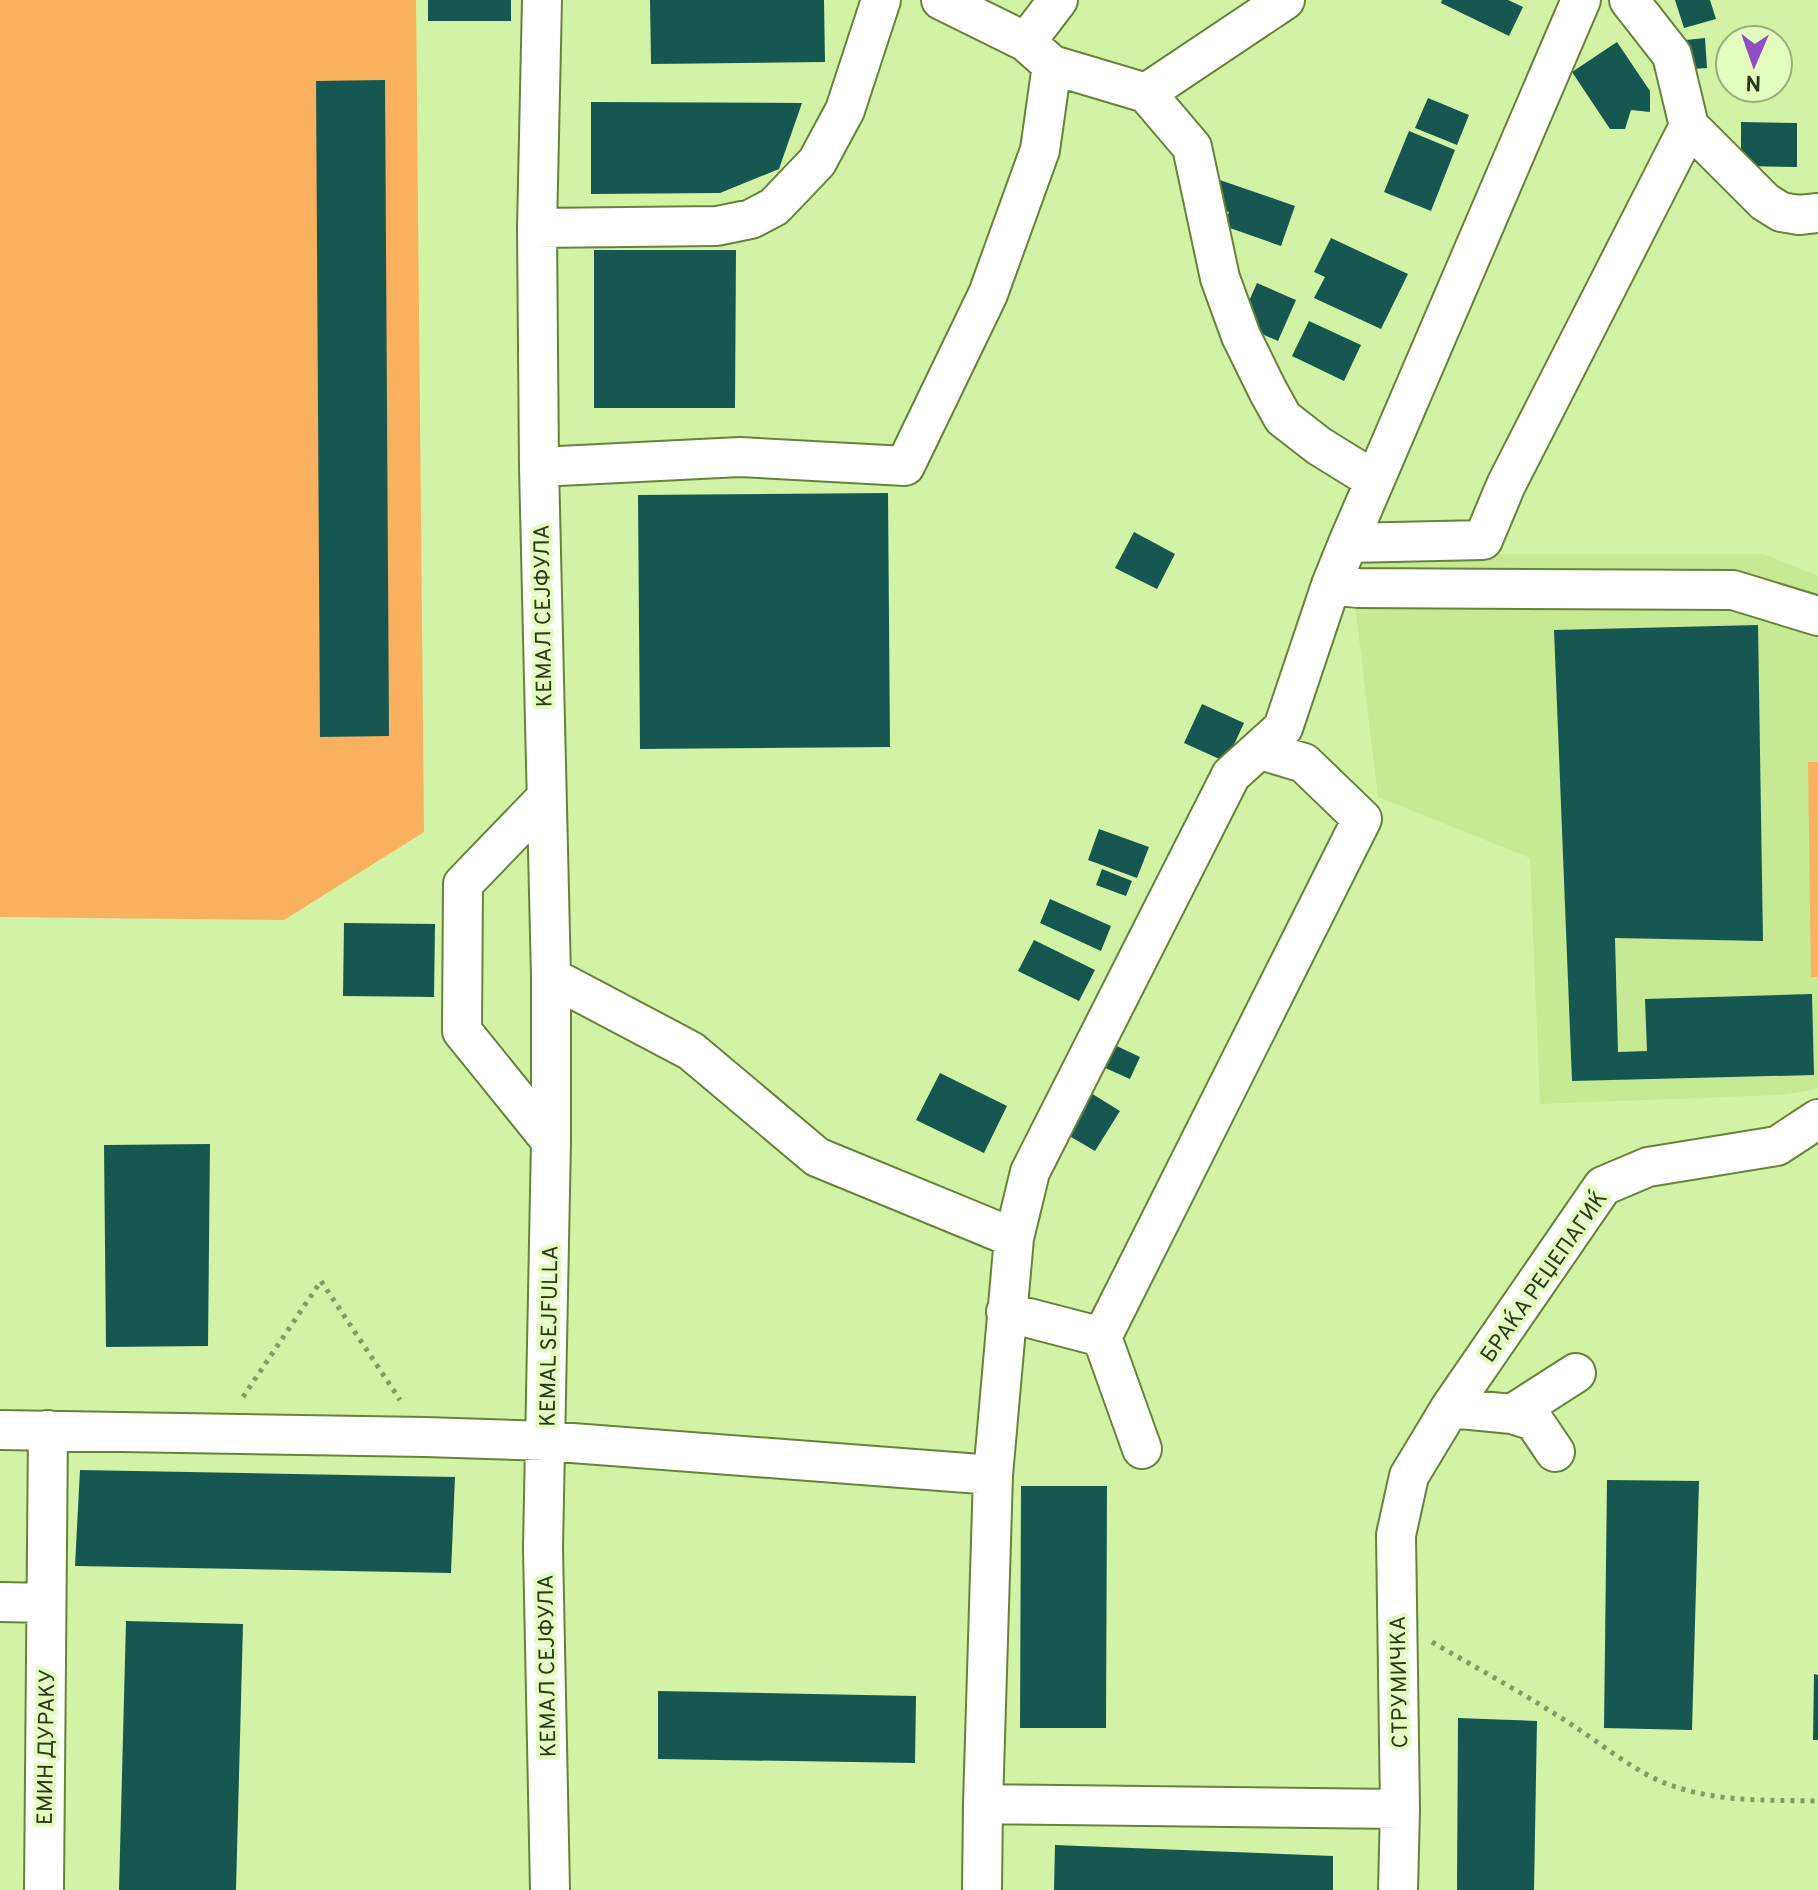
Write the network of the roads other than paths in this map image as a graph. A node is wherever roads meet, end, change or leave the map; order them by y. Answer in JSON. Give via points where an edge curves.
{"nodes":[{"id":1,"x":542,"y":0,"type":"edge"},
{"id":2,"x":881,"y":0,"type":"edge"},
{"id":3,"x":941,"y":0,"type":"edge"},
{"id":4,"x":1058,"y":0,"type":"edge"},
{"id":5,"x":1285,"y":0,"type":"edge"},
{"id":6,"x":1581,"y":0,"type":"edge"},
{"id":7,"x":1629,"y":0,"type":"edge"},
{"id":8,"x":1039,"y":54,"type":"junction"},
{"id":9,"x":1146,"y":93,"type":"junction"},
{"id":10,"x":1689,"y":126,"type":"junction"},
{"id":11,"x":1818,"y":213,"type":"edge"},
{"id":12,"x":537,"y":228,"type":"junction"},
{"id":13,"x":539,"y":467,"type":"junction"},
{"id":14,"x":1374,"y":480,"type":"junction"},
{"id":15,"x":1348,"y":543,"type":"junction"},
{"id":16,"x":1331,"y":585,"type":"junction"},
{"id":17,"x":1818,"y":616,"type":"edge"},
{"id":18,"x":1261,"y":750,"type":"junction"},
{"id":19,"x":546,"y":798,"type":"junction"},
{"id":20,"x":551,"y":977,"type":"junction"},
{"id":21,"x":1818,"y":1119,"type":"edge"},
{"id":22,"x":551,"y":1141,"type":"junction"},
{"id":23,"x":550,"y":1231,"type":"joint"},
{"id":24,"x":1014,"y":1238,"type":"junction"},
{"id":25,"x":1006,"y":1312,"type":"junction"},
{"id":26,"x":1102,"y":1337,"type":"junction"},
{"id":27,"x":1576,"y":1373,"type":"dead end"},
{"id":28,"x":1450,"y":1408,"type":"junction"},
{"id":29,"x":1512,"y":1414,"type":"junction"},
{"id":30,"x":0,"y":1430,"type":"edge"},
{"id":31,"x":48,"y":1430,"type":"junction"},
{"id":32,"x":546,"y":1441,"type":"junction"},
{"id":33,"x":1142,"y":1449,"type":"dead end"},
{"id":34,"x":1555,"y":1452,"type":"dead end"},
{"id":35,"x":993,"y":1475,"type":"junction"},
{"id":36,"x":1409,"y":1476,"type":"joint"},
{"id":37,"x":0,"y":1602,"type":"edge"},
{"id":38,"x":46,"y":1603,"type":"junction"},
{"id":39,"x":983,"y":1804,"type":"junction"},
{"id":40,"x":1400,"y":1809,"type":"junction"},
{"id":41,"x":44,"y":1890,"type":"edge"},
{"id":42,"x":550,"y":1890,"type":"edge"},
{"id":43,"x":982,"y":1890,"type":"edge"},
{"id":44,"x":1398,"y":1890,"type":"edge"}],
"edges":[{"from":1,"to":12,"type":"street","name":"КЕМАЛ СЕЈФУЛА"},
{"from":2,"to":12,"type":"street","via":[[845,110],[817,162],[774,207],[751,219],[717,226]]},
{"from":3,"to":8,"type":"street"},
{"from":4,"to":8,"type":"street"},
{"from":5,"to":9,"type":"street"},
{"from":6,"to":14,"type":"street"},
{"from":7,"to":10,"type":"street","via":[[1672,55]]},
{"from":8,"to":9,"type":"street"},
{"from":8,"to":13,"type":"street","via":[[1040,150],[993,280],[905,466],[740,457]]},
{"from":9,"to":14,"type":"street","via":[[1192,147],[1220,278],[1241,336],[1283,418]]},
{"from":10,"to":11,"type":"street","via":[[1765,202],[1790,214]]},
{"from":10,"to":15,"type":"street","via":[[1483,540]]},
{"from":12,"to":13,"type":"street","name":"КЕМАЛ СЕЈФУЛА"},
{"from":13,"to":19,"type":"street","name":"КЕМАЛ СЕЈФУЛА"},
{"from":14,"to":15,"type":"street"},
{"from":15,"to":16,"type":"street"},
{"from":16,"to":17,"type":"street","via":[[1733,590]]},
{"from":16,"to":18,"type":"street","via":[[1283,728]]},
{"from":18,"to":24,"type":"street","via":[[1231,775],[1030,1172]]},
{"from":18,"to":26,"type":"street","via":[[1304,763],[1362,819]]},
{"from":19,"to":20,"type":"street","name":"КЕМАЛ СЕЈФУЛА"},
{"from":19,"to":22,"type":"street","via":[[463,884],[462,1031]]},
{"from":20,"to":22,"type":"street","name":"КЕМАЛ СЕЈФУЛА"},
{"from":20,"to":24,"type":"street","via":[[691,1051],[817,1157]]},
{"from":21,"to":28,"type":"street","name":"БРАЌА РЕЏЕПАГИЌ","via":[[1777,1146],[1648,1167],[1603,1186]]},
{"from":22,"to":23,"type":"street","name":"КЕМАЛ СЕЈФУЛА"},
{"from":23,"to":32,"type":"street","name":"KEMAL SEJFULLA"},
{"from":24,"to":25,"type":"street"},
{"from":25,"to":26,"type":"street"},
{"from":25,"to":35,"type":"street"},
{"from":26,"to":33,"type":"street"},
{"from":27,"to":29,"type":"street"},
{"from":28,"to":29,"type":"street"},
{"from":28,"to":36,"type":"street","name":"БРАЌА РЕЏЕПАГИЌ"},
{"from":29,"to":34,"type":"street","via":[[1534,1421]]},
{"from":30,"to":31,"type":"street"},
{"from":31,"to":32,"type":"street"},
{"from":31,"to":38,"type":"street","name":"ЕМИН ДУРАКУ"},
{"from":32,"to":35,"type":"street"},
{"from":32,"to":42,"type":"street","name":"КЕМАЛ СЕЈФУЛА"},
{"from":35,"to":39,"type":"street"},
{"from":36,"to":40,"type":"street","name":"СТРУМИЧКА","via":[[1396,1535]]},
{"from":37,"to":38,"type":"street"},
{"from":38,"to":41,"type":"street","name":"ЕМИН ДУРАКУ"},
{"from":39,"to":40,"type":"street"},
{"from":39,"to":43,"type":"street"},
{"from":40,"to":44,"type":"street","name":"СТРУМИЧКА"}]}
